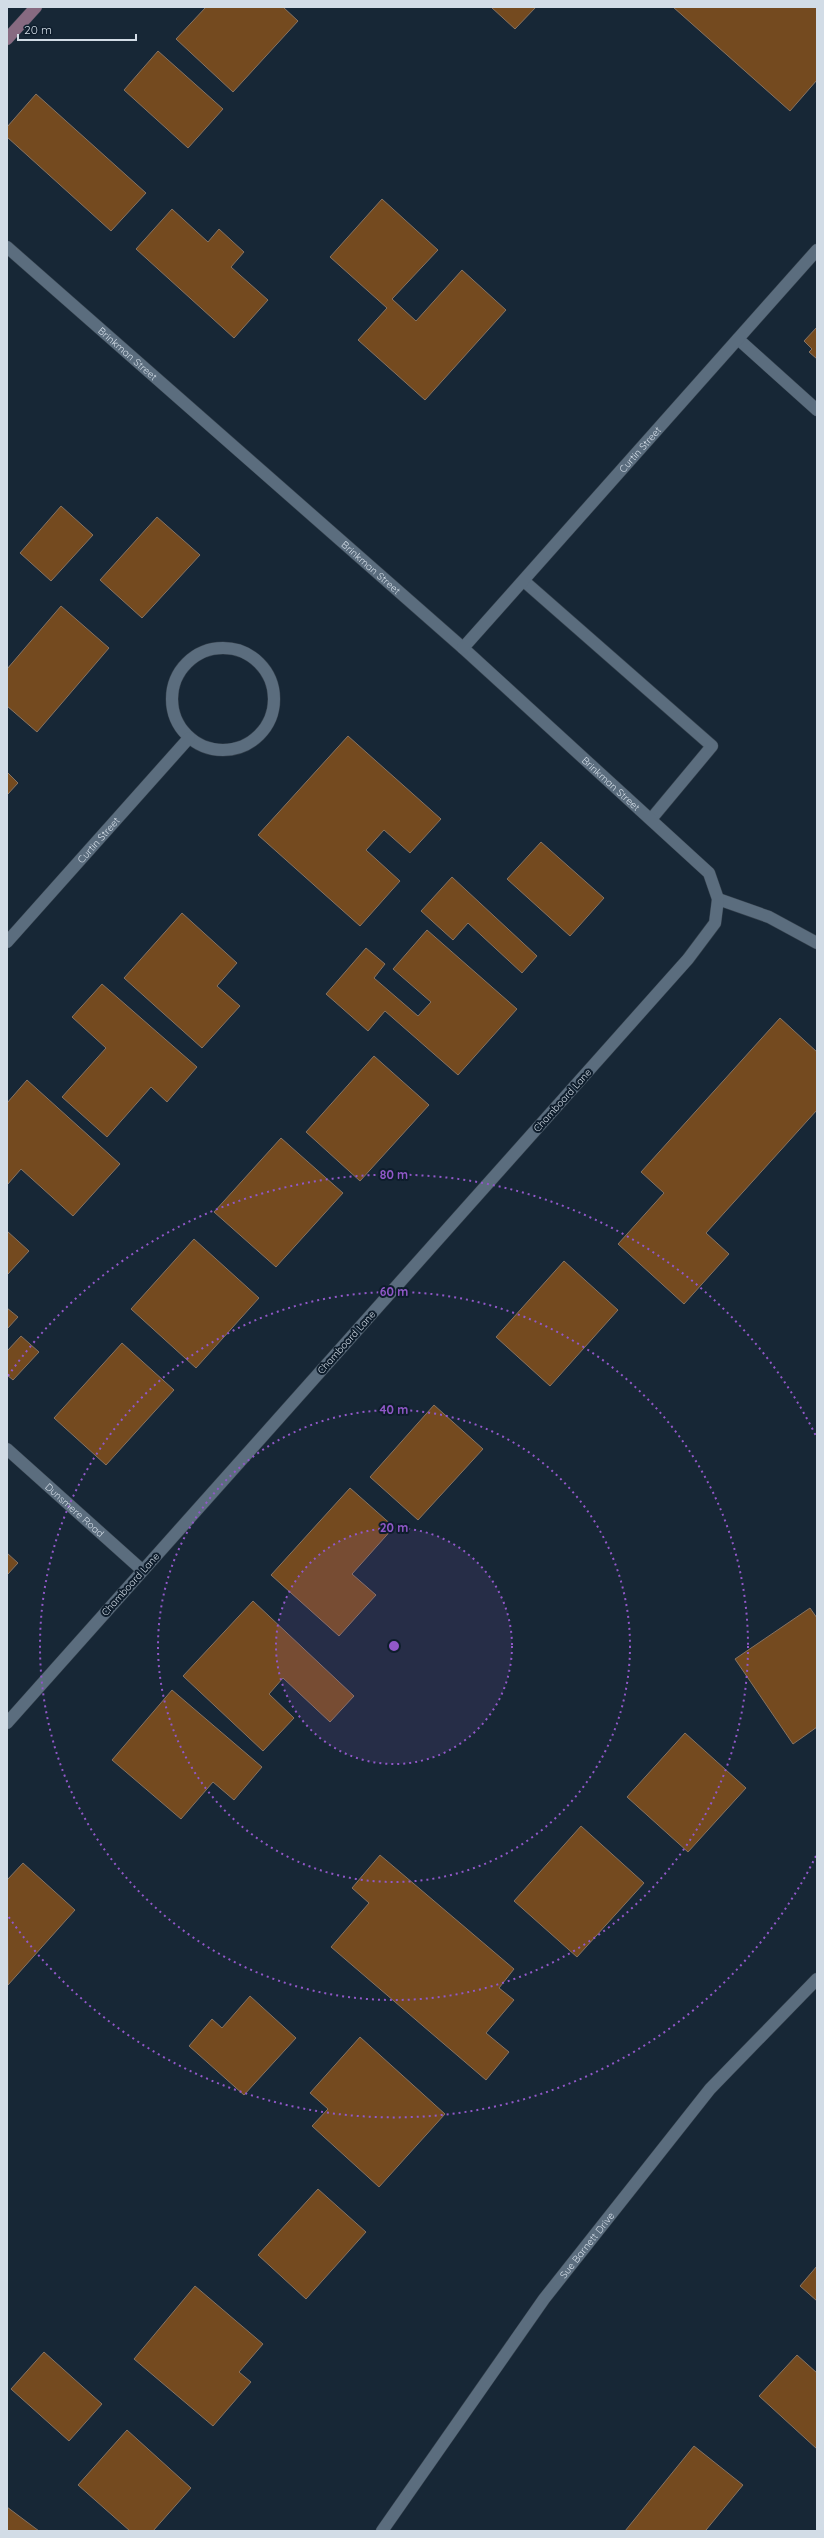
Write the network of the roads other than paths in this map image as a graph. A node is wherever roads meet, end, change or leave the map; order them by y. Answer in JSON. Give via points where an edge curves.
{"nodes":[{"id":1,"x":35,"y":7,"type":"edge"},
{"id":2,"x":7,"y":39,"type":"edge"},
{"id":3,"x":7,"y":248,"type":"edge"},
{"id":4,"x":817,"y":250,"type":"edge"},
{"id":5,"x":738,"y":340,"type":"junction"},
{"id":6,"x":817,"y":410,"type":"edge"},
{"id":7,"x":524,"y":582,"type":"junction"},
{"id":8,"x":463,"y":648,"type":"junction"},
{"id":9,"x":189,"y":738,"type":"junction"},
{"id":10,"x":652,"y":818,"type":"junction"},
{"id":11,"x":718,"y":899,"type":"junction"},
{"id":12,"x":7,"y":942,"type":"edge"},
{"id":13,"x":817,"y":943,"type":"edge"},
{"id":14,"x":7,"y":1449,"type":"edge"},
{"id":15,"x":142,"y":1570,"type":"junction"},
{"id":16,"x":7,"y":1723,"type":"edge"},
{"id":17,"x":817,"y":1979,"type":"edge"},
{"id":18,"x":382,"y":2531,"type":"edge"}],
"edges":[{"from":1,"to":2,"type":"street"},
{"from":3,"to":8,"type":"street","name":"Brinkman Street"},
{"from":4,"to":5,"type":"street","name":"Curtin Street"},
{"from":5,"to":6,"type":"street"},
{"from":5,"to":7,"type":"street","name":"Curtin Street"},
{"from":7,"to":8,"type":"street","name":"Curtin Street"},
{"from":7,"to":10,"type":"street","via":[[712,746]]},
{"from":8,"to":10,"type":"street","name":"Brinkman Street"},
{"from":9,"to":9,"type":"street","via":[[206,748],[226,751],[246,746],[262,733],[272,715],[275,696],[270,676],[258,660],[241,650],[221,647],[201,652],[185,664],[174,682],[172,701],[176,721]]},
{"from":9,"to":12,"type":"street","name":"Curtin Street"},
{"from":10,"to":11,"type":"street","name":"Brinkman Street","via":[[709,873]]},
{"from":11,"to":13,"type":"street","via":[[769,917]]},
{"from":11,"to":15,"type":"street","name":"Chamboard Lane","via":[[715,923],[688,959]]},
{"from":14,"to":15,"type":"street","name":"Dunsmere Road"},
{"from":15,"to":16,"type":"street","name":"Chamboard Lane"},
{"from":17,"to":18,"type":"street","name":"Sue Barnett Drive","via":[[710,2089],[671,2138],[544,2300]]}]}
